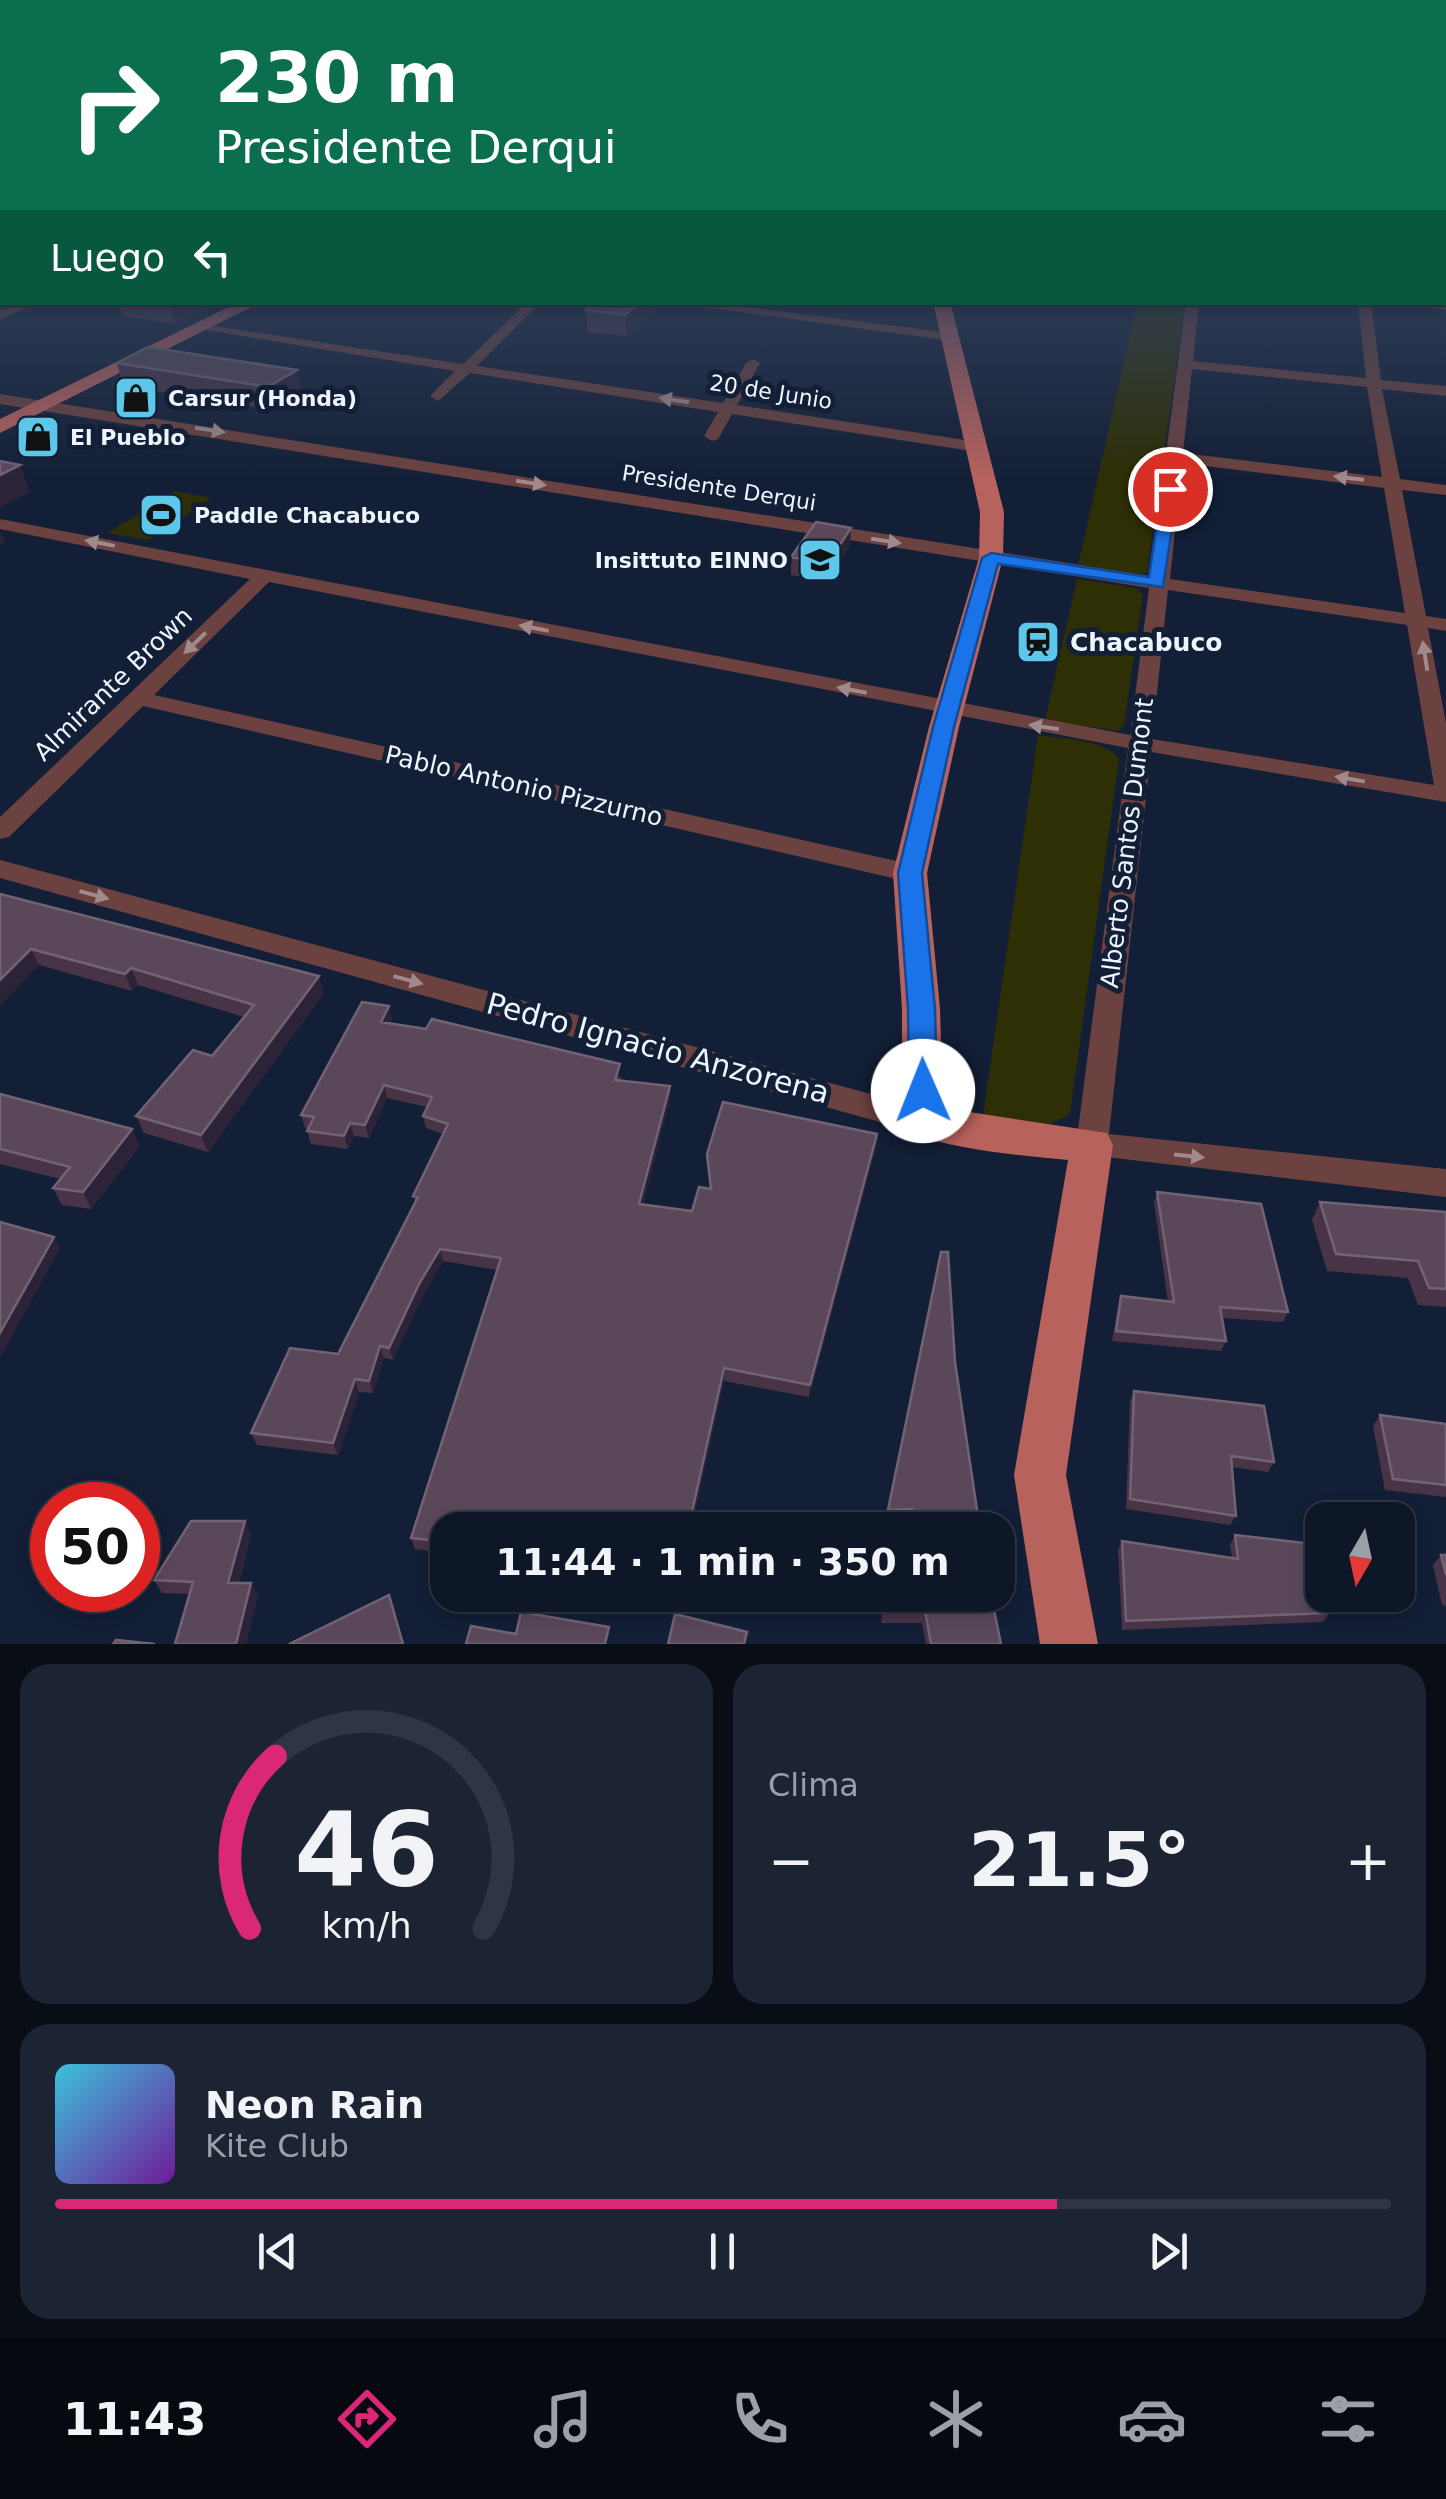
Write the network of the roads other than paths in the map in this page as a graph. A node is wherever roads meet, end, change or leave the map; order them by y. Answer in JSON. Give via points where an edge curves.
{"nodes":[{"id":1,"x":510,"y":327,"type":"edge"},
{"id":2,"x":870,"y":327,"type":"edge"},
{"id":3,"x":949,"y":327,"type":"edge"},
{"id":4,"x":1190,"y":327,"type":"edge"},
{"id":5,"x":1367,"y":327,"type":"edge"},
{"id":6,"x":200,"y":328,"type":"joint"},
{"id":7,"x":952,"y":337,"type":"junction"},
{"id":8,"x":753,"y":362,"type":"dead end"},
{"id":9,"x":1185,"y":364,"type":"junction"},
{"id":10,"x":466,"y":369,"type":"junction"},
{"id":11,"x":1374,"y":384,"type":"junction"},
{"id":12,"x":1446,"y":391,"type":"edge"},
{"id":13,"x":438,"y":396,"type":"dead end"},
{"id":14,"x":0,"y":399,"type":"edge"},
{"id":15,"x":45,"y":405,"type":"junction"},
{"id":16,"x":726,"y":408,"type":"junction"},
{"id":17,"x":0,"y":427,"type":"edge"},
{"id":18,"x":712,"y":436,"type":"dead end"},
{"id":19,"x":978,"y":447,"type":"junction"},
{"id":20,"x":1174,"y":457,"type":"junction"},
{"id":21,"x":1392,"y":484,"type":"junction"},
{"id":22,"x":1446,"y":490,"type":"edge"},
{"id":23,"x":0,"y":524,"type":"edge"},
{"id":24,"x":991,"y":558,"type":"junction"},
{"id":25,"x":264,"y":576,"type":"junction"},
{"id":26,"x":1157,"y":584,"type":"junction"},
{"id":27,"x":1419,"y":621,"type":"junction"},
{"id":28,"x":1446,"y":625,"type":"edge"},
{"id":29,"x":138,"y":698,"type":"junction"},
{"id":30,"x":948,"y":709,"type":"junction"},
{"id":31,"x":1139,"y":743,"type":"junction"},
{"id":32,"x":1446,"y":786,"type":"edge"},
{"id":33,"x":1446,"y":795,"type":"edge"},
{"id":34,"x":0,"y":831,"type":"edge"},
{"id":35,"x":0,"y":869,"type":"edge"},
{"id":36,"x":910,"y":873,"type":"junction"},
{"id":37,"x":922,"y":1120,"type":"junction"},
{"id":38,"x":1092,"y":1145,"type":"junction"},
{"id":39,"x":1446,"y":1183,"type":"edge"},
{"id":40,"x":1069,"y":1644,"type":"edge"}],
"edges":[{"from":1,"to":10,"type":"street"},
{"from":2,"to":7,"type":"street"},
{"from":3,"to":7,"type":"main road"},
{"from":4,"to":9,"type":"street","name":"Alberto Santos Dumont"},
{"from":5,"to":11,"type":"street"},
{"from":6,"to":10,"type":"street","name":"20 de Junio"},
{"from":6,"to":15,"type":"main road"},
{"from":7,"to":19,"type":"main road"},
{"from":8,"to":16,"type":"street"},
{"from":9,"to":11,"type":"street"},
{"from":9,"to":20,"type":"street","name":"Alberto Santos Dumont"},
{"from":10,"to":13,"type":"street"},
{"from":16,"to":10,"type":"street","name":"20 de Junio","one_way":true},
{"from":11,"to":12,"type":"street"},
{"from":11,"to":21,"type":"street"},
{"from":14,"to":15,"type":"street","name":"Presidente Derqui"},
{"from":15,"to":17,"type":"main road"},
{"from":15,"to":24,"type":"street","name":"Presidente Derqui","one_way":true},
{"from":16,"to":18,"type":"street"},
{"from":16,"to":19,"type":"street","name":"20 de Junio"},
{"from":19,"to":24,"type":"main road","via":[[992,512]]},
{"from":21,"to":20,"type":"street","one_way":true},
{"from":20,"to":26,"type":"street","name":"Alberto Santos Dumont"},
{"from":21,"to":22,"type":"street"},
{"from":21,"to":27,"type":"street"},
{"from":25,"to":23,"type":"street","one_way":true},
{"from":24,"to":26,"type":"street","name":"Presidente Derqui"},
{"from":24,"to":30,"type":"main road"},
{"from":25,"to":29,"type":"street","name":"Almirante Brown","one_way":true},
{"from":30,"to":25,"type":"street","one_way":true},
{"from":26,"to":27,"type":"street","name":"Presidente Derqui"},
{"from":26,"to":31,"type":"street","name":"Alberto Santos Dumont"},
{"from":27,"to":28,"type":"street","name":"Presidente Derqui"},
{"from":32,"to":27,"type":"street","one_way":true},
{"from":29,"to":34,"type":"street","name":"Almirante Brown"},
{"from":29,"to":36,"type":"street","name":"Pablo Antonio Pizzurno"},
{"from":31,"to":30,"type":"street","one_way":true},
{"from":30,"to":36,"type":"main road"},
{"from":33,"to":31,"type":"street","one_way":true},
{"from":31,"to":38,"type":"street","name":"Alberto Santos Dumont"},
{"from":35,"to":37,"type":"street","name":"Pedro Ignacio Anzorena","one_way":true},
{"from":36,"to":37,"type":"main road","via":[[922,1009]]},
{"from":37,"to":38,"type":"main road","name":"Pedro Ignacio Anzorena"},
{"from":38,"to":39,"type":"street","name":"Pedro Ignacio Anzorena","one_way":true},
{"from":38,"to":40,"type":"main road","via":[[1040,1476]]}]}
